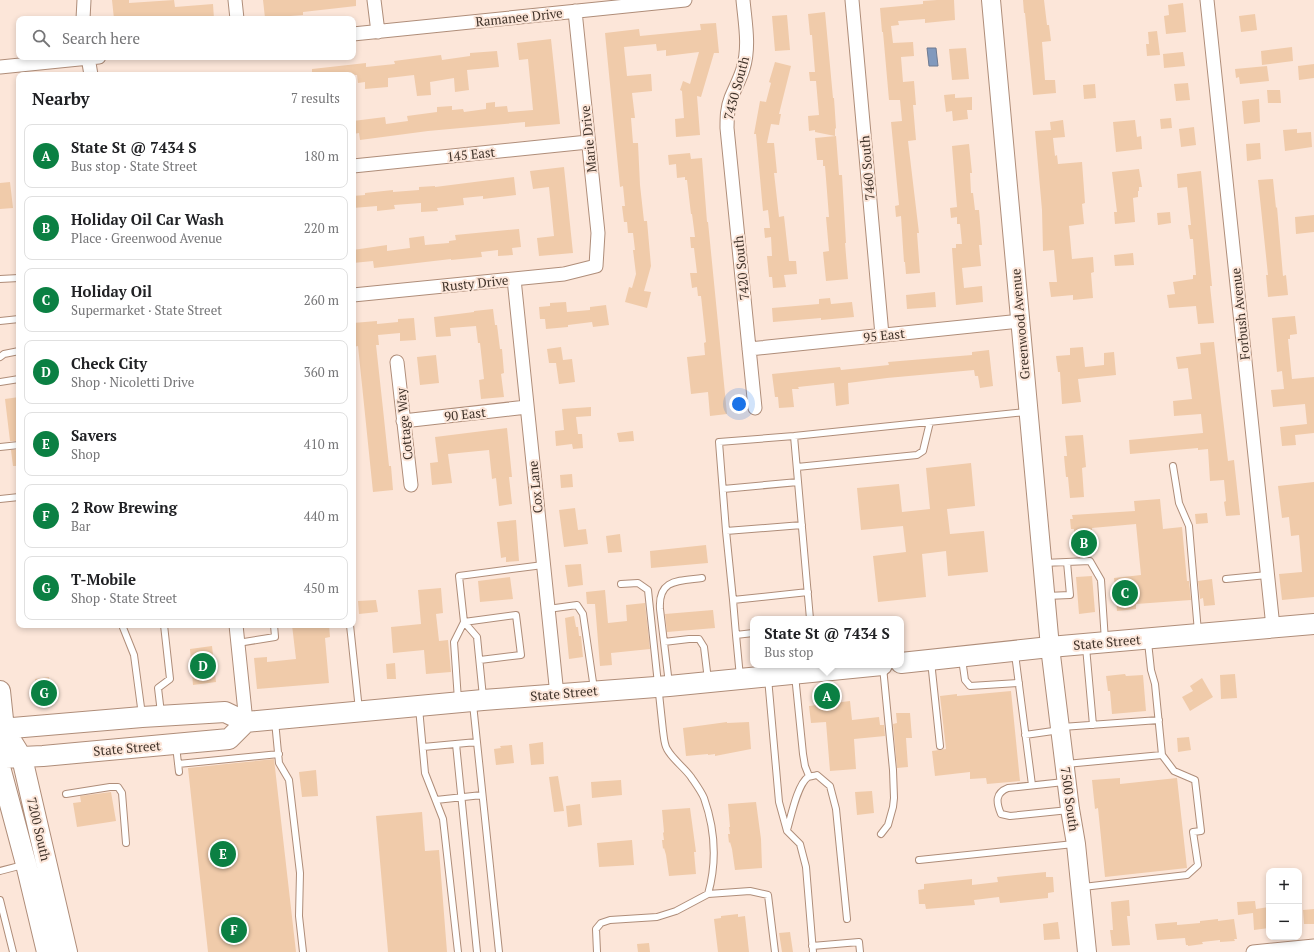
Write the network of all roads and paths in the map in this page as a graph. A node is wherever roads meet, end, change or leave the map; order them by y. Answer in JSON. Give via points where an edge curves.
{"nodes":[{"id":1,"x":84,"y":0,"type":"edge"},
{"id":2,"x":236,"y":0,"type":"edge"},
{"id":3,"x":374,"y":0,"type":"edge"},
{"id":4,"x":685,"y":0,"type":"edge"},
{"id":5,"x":742,"y":0,"type":"edge"},
{"id":6,"x":852,"y":0,"type":"edge"},
{"id":7,"x":991,"y":0,"type":"edge"},
{"id":8,"x":1207,"y":0,"type":"edge"},
{"id":9,"x":575,"y":11,"type":"junction"},
{"id":10,"x":83,"y":16,"type":"edge"},
{"id":11,"x":237,"y":16,"type":"edge"},
{"id":12,"x":378,"y":32,"type":"junction"},
{"id":13,"x":356,"y":34,"type":"edge"},
{"id":14,"x":64,"y":60,"type":"edge"},
{"id":15,"x":92,"y":60,"type":"edge"},
{"id":16,"x":0,"y":67,"type":"edge"},
{"id":17,"x":91,"y":72,"type":"edge"},
{"id":18,"x":726,"y":128,"type":"joint"},
{"id":19,"x":588,"y":142,"type":"junction"},
{"id":20,"x":356,"y":166,"type":"edge"},
{"id":21,"x":596,"y":266,"type":"joint"},
{"id":22,"x":16,"y":278,"type":"edge"},
{"id":23,"x":0,"y":279,"type":"edge"},
{"id":24,"x":514,"y":279,"type":"junction"},
{"id":25,"x":356,"y":295,"type":"edge"},
{"id":26,"x":16,"y":319,"type":"edge"},
{"id":27,"x":0,"y":321,"type":"edge"},
{"id":28,"x":1020,"y":321,"type":"junction"},
{"id":29,"x":882,"y":335,"type":"junction"},
{"id":30,"x":749,"y":349,"type":"junction"},
{"id":31,"x":16,"y":352,"type":"edge"},
{"id":32,"x":0,"y":357,"type":"edge"},
{"id":33,"x":397,"y":362,"type":"dead end"},
{"id":34,"x":16,"y":379,"type":"edge"},
{"id":35,"x":0,"y":382,"type":"edge"},
{"id":36,"x":527,"y":407,"type":"junction"},
{"id":37,"x":755,"y":408,"type":"dead end"},
{"id":38,"x":1028,"y":412,"type":"junction"},
{"id":39,"x":403,"y":421,"type":"junction"},
{"id":40,"x":930,"y":422,"type":"junction"},
{"id":41,"x":794,"y":436,"type":"junction"},
{"id":42,"x":16,"y":445,"type":"edge"},
{"id":43,"x":0,"y":446,"type":"edge"},
{"id":44,"x":1173,"y":466,"type":"dead end"},
{"id":45,"x":797,"y":467,"type":"junction"},
{"id":46,"x":798,"y":482,"type":"junction"},
{"id":47,"x":410,"y":485,"type":"dead end"},
{"id":48,"x":723,"y":489,"type":"junction"},
{"id":49,"x":16,"y":497,"type":"edge"},
{"id":50,"x":0,"y":499,"type":"edge"},
{"id":51,"x":802,"y":525,"type":"junction"},
{"id":52,"x":726,"y":531,"type":"junction"},
{"id":53,"x":1067,"y":562,"type":"junction"},
{"id":54,"x":1041,"y":563,"type":"junction"},
{"id":55,"x":543,"y":565,"type":"junction"},
{"id":56,"x":1267,"y":574,"type":"junction"},
{"id":57,"x":702,"y":578,"type":"dead end"},
{"id":58,"x":1226,"y":579,"type":"dead end"},
{"id":59,"x":621,"y":584,"type":"dead end"},
{"id":60,"x":808,"y":592,"type":"junction"},
{"id":61,"x":1045,"y":596,"type":"junction"},
{"id":62,"x":733,"y":600,"type":"junction"},
{"id":63,"x":548,"y":609,"type":"junction"},
{"id":64,"x":810,"y":616,"type":"edge"},
{"id":65,"x":464,"y":622,"type":"junction"},
{"id":66,"x":1314,"y":624,"type":"edge"},
{"id":67,"x":1273,"y":627,"type":"junction"},
{"id":68,"x":123,"y":628,"type":"edge"},
{"id":69,"x":164,"y":628,"type":"edge"},
{"id":70,"x":236,"y":628,"type":"edge"},
{"id":71,"x":274,"y":628,"type":"edge"},
{"id":72,"x":350,"y":628,"type":"edge"},
{"id":73,"x":750,"y":633,"type":"edge"},
{"id":74,"x":1199,"y":634,"type":"junction"},
{"id":75,"x":736,"y":635,"type":"junction"},
{"id":76,"x":1148,"y":638,"type":"junction"},
{"id":77,"x":664,"y":642,"type":"junction"},
{"id":78,"x":238,"y":643,"type":"junction"},
{"id":79,"x":1096,"y":643,"type":"junction"},
{"id":80,"x":1050,"y":647,"type":"junction"},
{"id":81,"x":1015,"y":651,"type":"junction"},
{"id":82,"x":962,"y":657,"type":"junction"},
{"id":83,"x":480,"y":660,"type":"junction"},
{"id":84,"x":931,"y":660,"type":"junction"},
{"id":85,"x":904,"y":663,"type":"edge"},
{"id":86,"x":815,"y":668,"type":"edge"},
{"id":87,"x":883,"y":668,"type":"edge"},
{"id":88,"x":795,"y":674,"type":"junction"},
{"id":89,"x":768,"y":676,"type":"junction"},
{"id":90,"x":740,"y":679,"type":"junction"},
{"id":91,"x":708,"y":682,"type":"junction"},
{"id":92,"x":1019,"y":683,"type":"junction"},
{"id":93,"x":664,"y":686,"type":"junction"},
{"id":94,"x":595,"y":690,"type":"junction"},
{"id":95,"x":0,"y":691,"type":"edge"},
{"id":96,"x":557,"y":695,"type":"junction"},
{"id":97,"x":471,"y":701,"type":"junction"},
{"id":98,"x":419,"y":706,"type":"junction"},
{"id":99,"x":360,"y":711,"type":"junction"},
{"id":100,"x":162,"y":715,"type":"junction"},
{"id":101,"x":142,"y":717,"type":"junction"},
{"id":102,"x":275,"y":719,"type":"junction"},
{"id":103,"x":1159,"y":720,"type":"junction"},
{"id":104,"x":246,"y":722,"type":"junction"},
{"id":105,"x":1093,"y":725,"type":"junction"},
{"id":106,"x":1060,"y":729,"type":"junction"},
{"id":107,"x":1,"y":735,"type":"edge"},
{"id":108,"x":1026,"y":735,"type":"junction"},
{"id":109,"x":477,"y":742,"type":"junction"},
{"id":110,"x":176,"y":744,"type":"junction"},
{"id":111,"x":456,"y":744,"type":"junction"},
{"id":112,"x":940,"y":746,"type":"dead end"},
{"id":113,"x":423,"y":747,"type":"junction"},
{"id":114,"x":279,"y":754,"type":"junction"},
{"id":115,"x":1162,"y":756,"type":"junction"},
{"id":116,"x":0,"y":758,"type":"edge"},
{"id":117,"x":22,"y":758,"type":"junction"},
{"id":118,"x":178,"y":764,"type":"junction"},
{"id":119,"x":0,"y":767,"type":"edge"},
{"id":120,"x":179,"y":772,"type":"dead end"},
{"id":121,"x":1066,"y":773,"type":"junction"},
{"id":122,"x":809,"y":776,"type":"junction"},
{"id":123,"x":1032,"y":786,"type":"junction"},
{"id":124,"x":66,"y":794,"type":"dead end"},
{"id":125,"x":482,"y":795,"type":"junction"},
{"id":126,"x":461,"y":797,"type":"junction"},
{"id":127,"x":436,"y":800,"type":"junction"},
{"id":128,"x":1070,"y":809,"type":"junction"},
{"id":129,"x":787,"y":831,"type":"junction"},
{"id":130,"x":881,"y":834,"type":"dead end"},
{"id":131,"x":126,"y":843,"type":"dead end"},
{"id":132,"x":1076,"y":844,"type":"junction"},
{"id":133,"x":919,"y":860,"type":"dead end"},
{"id":134,"x":26,"y":864,"type":"junction"},
{"id":135,"x":0,"y":872,"type":"edge"},
{"id":136,"x":1080,"y":887,"type":"junction"},
{"id":137,"x":708,"y":894,"type":"junction"},
{"id":138,"x":0,"y":900,"type":"edge"},
{"id":139,"x":847,"y":919,"type":"dead end"},
{"id":140,"x":1314,"y":946,"type":"edge"},
{"id":141,"x":812,"y":949,"type":"edge"},
{"id":142,"x":13,"y":952,"type":"edge"},
{"id":143,"x":47,"y":952,"type":"edge"},
{"id":144,"x":67,"y":952,"type":"edge"},
{"id":145,"x":303,"y":952,"type":"edge"},
{"id":146,"x":458,"y":952,"type":"edge"},
{"id":147,"x":477,"y":952,"type":"edge"},
{"id":148,"x":499,"y":952,"type":"edge"},
{"id":149,"x":597,"y":952,"type":"edge"},
{"id":150,"x":775,"y":952,"type":"edge"},
{"id":151,"x":860,"y":952,"type":"edge"},
{"id":152,"x":1087,"y":952,"type":"edge"},
{"id":153,"x":1253,"y":952,"type":"edge"}],
"edges":[{"from":1,"to":10,"type":"street"},
{"from":2,"to":11,"type":"street"},
{"from":3,"to":12,"type":"street"},
{"from":4,"to":9,"type":"street","name":"Ramanee Drive"},
{"from":5,"to":18,"type":"street","name":"7430 South","via":[[746,54],[731,98]]},
{"from":6,"to":29,"type":"street","name":"7460 South"},
{"from":7,"to":28,"type":"street","name":"Greenwood Avenue"},
{"from":8,"to":56,"type":"street","name":"Forbush Avenue"},
{"from":9,"to":12,"type":"street","name":"Ramanee Drive"},
{"from":9,"to":19,"type":"street","name":"Marie Drive"},
{"from":12,"to":13,"type":"street","name":"Ramanee Drive"},
{"from":14,"to":16,"type":"street"},
{"from":15,"to":17,"type":"street"},
{"from":18,"to":30,"type":"street","name":"7420 South"},
{"from":19,"to":20,"type":"street","name":"145 East"},
{"from":19,"to":21,"type":"street","name":"Marie Drive","via":[[598,233]]},
{"from":21,"to":24,"type":"street","name":"Rusty Drive","via":[[564,274]]},
{"from":22,"to":23,"type":"lane"},
{"from":24,"to":25,"type":"street","name":"Rusty Drive"},
{"from":24,"to":36,"type":"street","name":"Cox Lane"},
{"from":26,"to":27,"type":"lane"},
{"from":28,"to":29,"type":"street","name":"95 East"},
{"from":28,"to":38,"type":"street","name":"Greenwood Avenue"},
{"from":29,"to":30,"type":"street","name":"95 East"},
{"from":30,"to":37,"type":"street","name":"7420 South"},
{"from":31,"to":32,"type":"lane"},
{"from":33,"to":39,"type":"street","name":"Cottage Way"},
{"from":34,"to":35,"type":"lane"},
{"from":36,"to":39,"type":"street","name":"90 East"},
{"from":36,"to":55,"type":"street","name":"Cox Lane"},
{"from":38,"to":40,"type":"lane"},
{"from":38,"to":54,"type":"street","name":"Greenwood Avenue"},
{"from":39,"to":47,"type":"street","name":"Cottage Way"},
{"from":40,"to":41,"type":"lane"},
{"from":40,"to":45,"type":"lane","via":[[923,451],[917,455]]},
{"from":41,"to":45,"type":"lane"},
{"from":41,"to":48,"type":"lane","via":[[719,442]]},
{"from":42,"to":43,"type":"lane"},
{"from":44,"to":74,"type":"lane","via":[[1179,503],[1189,526]]},
{"from":45,"to":46,"type":"lane"},
{"from":46,"to":48,"type":"lane"},
{"from":46,"to":51,"type":"lane"},
{"from":48,"to":52,"type":"lane"},
{"from":49,"to":50,"type":"lane"},
{"from":51,"to":52,"type":"lane"},
{"from":51,"to":60,"type":"lane"},
{"from":52,"to":62,"type":"lane"},
{"from":53,"to":54,"type":"lane"},
{"from":53,"to":61,"type":"lane","via":[[1070,595]]},
{"from":53,"to":79,"type":"lane","via":[[1090,562],[1101,580]]},
{"from":54,"to":61,"type":"street","name":"Greenwood Avenue"},
{"from":55,"to":63,"type":"street","name":"Cox Lane"},
{"from":55,"to":65,"type":"lane","via":[[459,576]]},
{"from":56,"to":58,"type":"lane"},
{"from":56,"to":67,"type":"street","name":"Forbush Avenue"},
{"from":57,"to":77,"type":"lane","via":[[675,581],[664,588],[659,600]]},
{"from":59,"to":93,"type":"lane","via":[[638,582],[648,590]]},
{"from":60,"to":62,"type":"lane"},
{"from":60,"to":64,"type":"lane"},
{"from":61,"to":80,"type":"street","name":"Greenwood Avenue"},
{"from":62,"to":75,"type":"lane"},
{"from":63,"to":94,"type":"lane","via":[[577,605],[582,614]]},
{"from":63,"to":96,"type":"street","name":"Cox Lane"},
{"from":65,"to":83,"type":"lane","via":[[477,637]]},
{"from":65,"to":83,"type":"lane","via":[[516,616],[521,655]]},
{"from":65,"to":97,"type":"lane","via":[[454,642]]},
{"from":66,"to":67,"type":"main road","name":"State Street"},
{"from":67,"to":74,"type":"main road","name":"State Street"},
{"from":68,"to":101,"type":"lane","via":[[134,655]]},
{"from":69,"to":100,"type":"lane","via":[[170,679],[158,688]]},
{"from":70,"to":78,"type":"street"},
{"from":71,"to":78,"type":"lane","via":[[275,637]]},
{"from":72,"to":99,"type":"lane"},
{"from":73,"to":75,"type":"lane"},
{"from":74,"to":76,"type":"main road","name":"State Street"},
{"from":75,"to":90,"type":"lane"},
{"from":76,"to":79,"type":"main road","name":"State Street"},
{"from":76,"to":103,"type":"lane"},
{"from":77,"to":91,"type":"lane","via":[[699,639],[704,647]]},
{"from":77,"to":93,"type":"lane"},
{"from":78,"to":104,"type":"street"},
{"from":79,"to":80,"type":"main road","name":"State Street"},
{"from":79,"to":105,"type":"lane"},
{"from":80,"to":81,"type":"main road","name":"State Street"},
{"from":80,"to":106,"type":"street","name":"7500 South"},
{"from":81,"to":82,"type":"main road","name":"State Street"},
{"from":81,"to":92,"type":"lane"},
{"from":82,"to":84,"type":"main road","name":"State Street"},
{"from":82,"to":92,"type":"lane","via":[[965,680],[970,686]]},
{"from":83,"to":97,"type":"lane"},
{"from":84,"to":85,"type":"main road","name":"State Street"},
{"from":84,"to":112,"type":"lane"},
{"from":86,"to":88,"type":"main road","name":"State Street"},
{"from":87,"to":130,"type":"lane","via":[[894,787],[893,807],[888,825]]},
{"from":88,"to":89,"type":"main road","name":"State Street"},
{"from":88,"to":122,"type":"lane","via":[[803,754]]},
{"from":89,"to":90,"type":"main road","name":"State Street"},
{"from":89,"to":129,"type":"lane","via":[[779,802]]},
{"from":90,"to":91,"type":"main road","name":"State Street"},
{"from":91,"to":93,"type":"main road","name":"State Street"},
{"from":92,"to":108,"type":"lane"},
{"from":93,"to":94,"type":"main road","name":"State Street"},
{"from":93,"to":137,"type":"lane","via":[[663,732],[666,748],[690,775],[703,797],[713,832],[713,877]]},
{"from":94,"to":96,"type":"main road","name":"State Street"},
{"from":95,"to":107,"type":"main road"},
{"from":96,"to":97,"type":"main road","name":"State Street"},
{"from":97,"to":98,"type":"main road","name":"State Street"},
{"from":97,"to":109,"type":"lane"},
{"from":98,"to":99,"type":"main road","name":"State Street"},
{"from":98,"to":113,"type":"lane"},
{"from":99,"to":102,"type":"main road","name":"State Street"},
{"from":100,"to":101,"type":"main road"},
{"from":100,"to":104,"type":"main road","via":[[225,712]]},
{"from":101,"to":107,"type":"main road"},
{"from":102,"to":104,"type":"main road","name":"State Street"},
{"from":102,"to":114,"type":"lane"},
{"from":103,"to":105,"type":"lane"},
{"from":103,"to":115,"type":"lane"},
{"from":104,"to":110,"type":"main road","name":"State Street","via":[[229,739]]},
{"from":105,"to":106,"type":"lane"},
{"from":106,"to":108,"type":"lane"},
{"from":106,"to":121,"type":"street","name":"7500 South"},
{"from":107,"to":117,"type":"main road","name":"7200 South"},
{"from":108,"to":123,"type":"lane"},
{"from":109,"to":111,"type":"lane"},
{"from":109,"to":125,"type":"lane"},
{"from":110,"to":117,"type":"main road","name":"State Street"},
{"from":110,"to":118,"type":"lane"},
{"from":111,"to":113,"type":"lane"},
{"from":111,"to":126,"type":"lane"},
{"from":113,"to":127,"type":"lane","via":[[425,773]]},
{"from":114,"to":118,"type":"lane"},
{"from":114,"to":145,"type":"lane","via":[[280,763],[289,780],[300,873],[299,916]]},
{"from":115,"to":121,"type":"lane"},
{"from":115,"to":136,"type":"lane","via":[[1174,770],[1195,780],[1201,831],[1193,832],[1198,865],[1187,875]]},
{"from":116,"to":117,"type":"main road","name":"State Street"},
{"from":117,"to":144,"type":"main road","name":"7200 South"},
{"from":118,"to":120,"type":"lane"},
{"from":119,"to":134,"type":"main road","name":"7200 South"},
{"from":121,"to":123,"type":"lane"},
{"from":121,"to":128,"type":"street","name":"7500 South"},
{"from":122,"to":129,"type":"lane","via":[[798,793]]},
{"from":122,"to":139,"type":"lane","via":[[817,775],[823,779],[830,786],[833,797]]},
{"from":123,"to":128,"type":"lane","via":[[1002,790],[998,798],[1001,814],[1010,816]]},
{"from":124,"to":131,"type":"lane","via":[[118,788],[122,793]]},
{"from":125,"to":126,"type":"lane"},
{"from":125,"to":148,"type":"lane"},
{"from":126,"to":127,"type":"lane"},
{"from":126,"to":147,"type":"lane"},
{"from":127,"to":146,"type":"lane","via":[[443,819]]},
{"from":128,"to":132,"type":"street","name":"7500 South"},
{"from":129,"to":141,"type":"lane","via":[[800,844],[806,867]]},
{"from":132,"to":133,"type":"lane"},
{"from":132,"to":136,"type":"street","name":"7500 South"},
{"from":134,"to":135,"type":"lane"},
{"from":134,"to":143,"type":"main road","name":"7200 South"},
{"from":136,"to":152,"type":"street","name":"7500 South"},
{"from":137,"to":149,"type":"lane","via":[[676,911],[657,917],[610,920],[601,923],[596,929]]},
{"from":137,"to":150,"type":"lane","via":[[750,891],[768,896]]},
{"from":138,"to":142,"type":"lane"},
{"from":140,"to":153,"type":"street"},
{"from":141,"to":151,"type":"lane","via":[[859,942]]}]}
